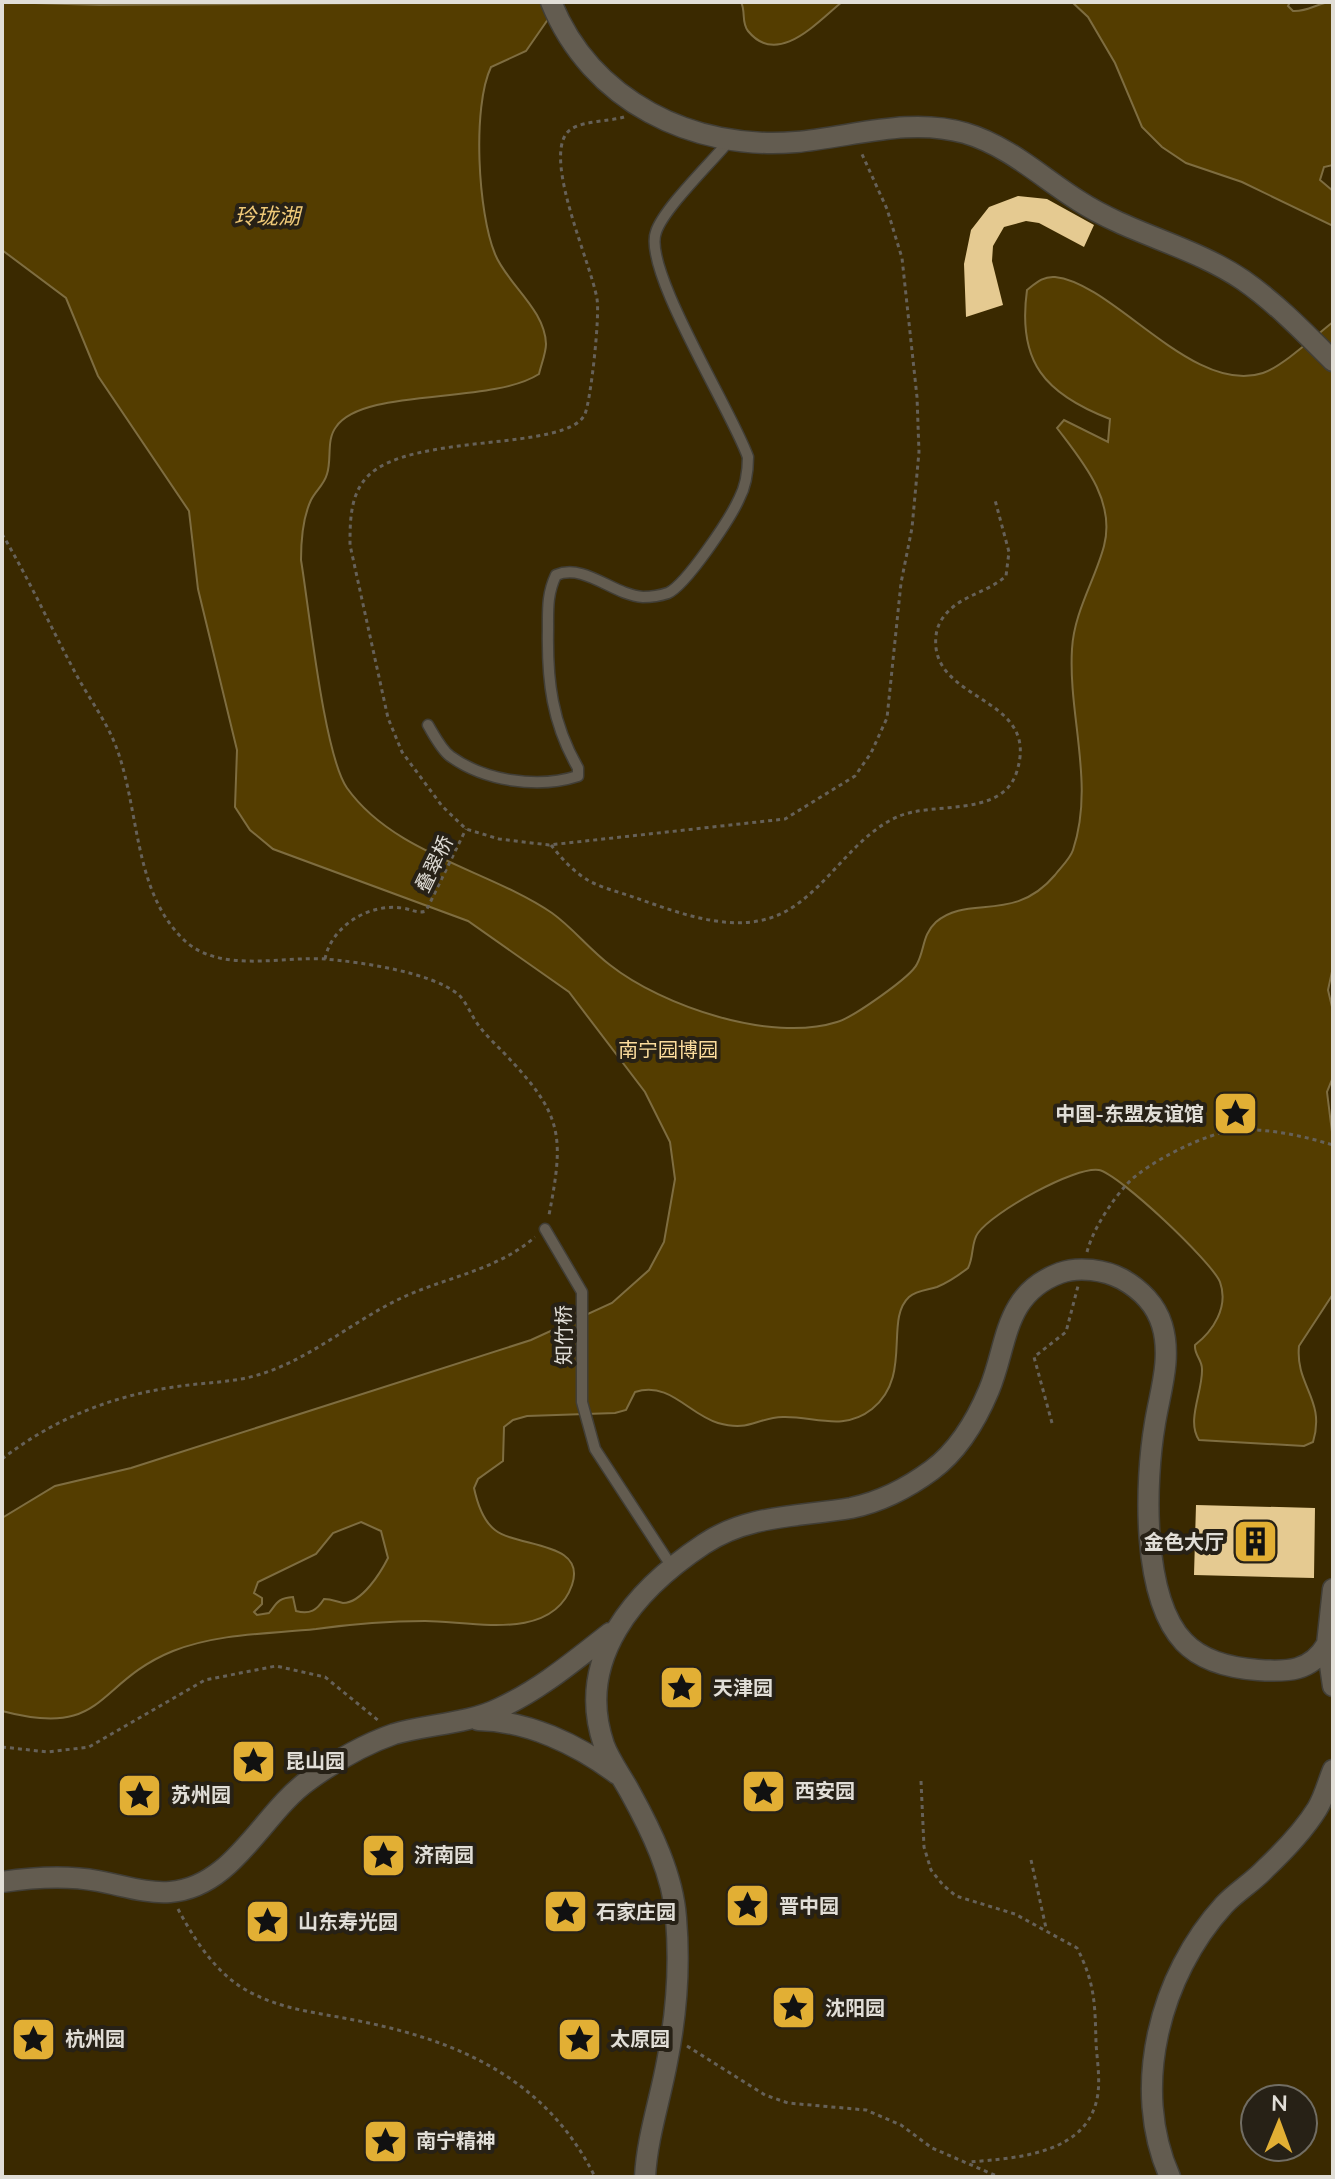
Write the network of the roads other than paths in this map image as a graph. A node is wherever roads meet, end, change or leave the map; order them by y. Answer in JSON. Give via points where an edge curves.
{"nodes":[{"id":1,"x":551,"y":2,"type":"edge"},
{"id":2,"x":729,"y":141,"type":"junction"},
{"id":3,"x":1333,"y":361,"type":"edge"},
{"id":4,"x":428,"y":725,"type":"dead end"},
{"id":5,"x":545,"y":1229,"type":"road end"},
{"id":6,"x":672,"y":1567,"type":"junction"},
{"id":7,"x":1333,"y":1589,"type":"edge"},
{"id":8,"x":612,"y":1632,"type":"junction"},
{"id":9,"x":1327,"y":1644,"type":"junction"},
{"id":10,"x":1333,"y":1686,"type":"edge"},
{"id":11,"x":466,"y":1719,"type":"junction"},
{"id":12,"x":1333,"y":1770,"type":"edge"},
{"id":13,"x":622,"y":1777,"type":"junction"},
{"id":14,"x":2,"y":1882,"type":"edge"},
{"id":15,"x":645,"y":2177,"type":"edge"},
{"id":16,"x":1170,"y":2177,"type":"edge"}],
"edges":[{"from":1,"to":2,"type":"street","via":[[573,46],[620,94],[664,122]]},
{"from":2,"to":3,"type":"street","via":[[794,142],[882,128],[966,133],[1041,172],[1079,201],[1242,280]]},
{"from":2,"to":4,"type":"lane","via":[[663,218],[653,245],[663,281],[745,447],[748,474],[739,500],[682,582],[668,593],[644,597],[580,573],[567,570],[556,575],[548,592],[547,675],[553,714],[578,776],[531,782],[483,773],[448,754]]},
{"from":5,"to":6,"type":"lane","name":"知竹桥","via":[[582,1292],[582,1402],[595,1449]]},
{"from":6,"to":8,"type":"street"},
{"from":6,"to":9,"type":"street","via":[[709,1540],[750,1523],[780,1514],[866,1504],[920,1479],[947,1459],[970,1428],[990,1387],[1012,1313],[1059,1273],[1108,1273],[1133,1286],[1162,1325],[1165,1361],[1150,1477],[1151,1533],[1163,1605],[1180,1639],[1220,1664],[1280,1671],[1304,1668],[1319,1659]]},
{"from":7,"to":9,"type":"street"},
{"from":8,"to":11,"type":"street","via":[[555,1676],[499,1709]]},
{"from":8,"to":13,"type":"street","via":[[597,1677],[597,1707],[605,1745]]},
{"from":9,"to":10,"type":"street"},
{"from":11,"to":13,"type":"street","via":[[503,1720],[542,1732]]},
{"from":11,"to":14,"type":"street","via":[[394,1735],[348,1755],[307,1781],[239,1855],[211,1877],[170,1892],[65,1876]]},
{"from":12,"to":16,"type":"street","via":[[1318,1809],[1265,1869],[1224,1905],[1170,1991],[1155,2037],[1152,2078],[1156,2127]]},
{"from":13,"to":15,"type":"street","via":[[644,1817],[676,1912],[672,2033]]}]}
